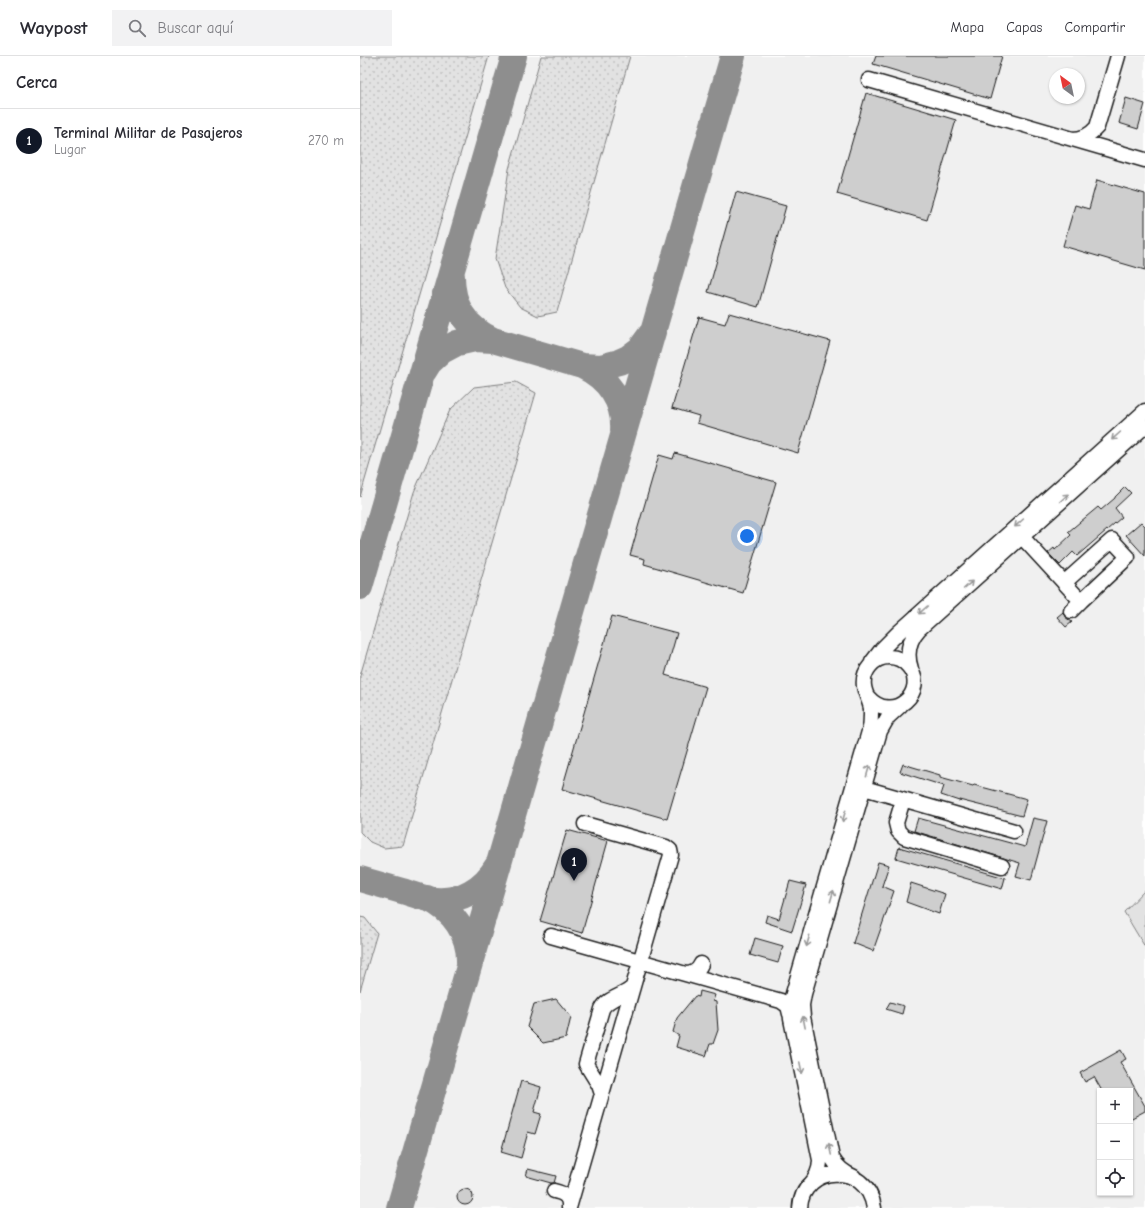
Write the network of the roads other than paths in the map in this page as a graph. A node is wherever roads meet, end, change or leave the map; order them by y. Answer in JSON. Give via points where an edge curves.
{"nodes":[{"id":1,"x":1118,"y":56,"type":"edge"},
{"id":2,"x":869,"y":80,"type":"dead end"},
{"id":3,"x":1100,"y":118,"type":"junction"},
{"id":4,"x":1072,"y":139,"type":"junction"},
{"id":5,"x":1118,"y":152,"type":"junction"},
{"id":6,"x":1145,"y":160,"type":"edge"},
{"id":7,"x":1145,"y":411,"type":"edge"},
{"id":8,"x":1145,"y":426,"type":"edge"},
{"id":9,"x":1022,"y":537,"type":"junction"},
{"id":10,"x":1064,"y":583,"type":"junction"},
{"id":11,"x":1081,"y":601,"type":"junction"},
{"id":12,"x":1071,"y":611,"type":"dead end"},
{"id":13,"x":869,"y":666,"type":"junction"},
{"id":14,"x":911,"y":669,"type":"junction"},
{"id":15,"x":868,"y":697,"type":"junction"},
{"id":16,"x":901,"y":705,"type":"junction"},
{"id":17,"x":864,"y":788,"type":"junction"},
{"id":18,"x":903,"y":800,"type":"junction"},
{"id":19,"x":585,"y":824,"type":"dead end"},
{"id":20,"x":1014,"y":832,"type":"dead end"},
{"id":21,"x":1002,"y":866,"type":"dead end"},
{"id":22,"x":551,"y":936,"type":"dead end"},
{"id":23,"x":640,"y":961,"type":"junction"},
{"id":24,"x":799,"y":983,"type":"junction"},
{"id":25,"x":623,"y":1001,"type":"junction"},
{"id":26,"x":781,"y":1001,"type":"junction"},
{"id":27,"x":790,"y":1014,"type":"junction"},
{"id":28,"x":601,"y":1078,"type":"junction"},
{"id":29,"x":854,"y":1177,"type":"junction"},
{"id":30,"x":575,"y":1185,"type":"junction"},
{"id":31,"x":808,"y":1187,"type":"junction"},
{"id":32,"x":875,"y":1205,"type":"edge"},
{"id":33,"x":569,"y":1208,"type":"edge"},
{"id":34,"x":800,"y":1208,"type":"edge"}],
"edges":[{"from":1,"to":3,"type":"street"},
{"from":2,"to":4,"type":"street"},
{"from":3,"to":4,"type":"street","via":[[1097,127],[1090,134]]},
{"from":3,"to":5,"type":"street","via":[[1102,137]]},
{"from":4,"to":5,"type":"street"},
{"from":5,"to":6,"type":"street"},
{"from":7,"to":13,"type":"street","one_way":true,"via":[[899,632]]},
{"from":9,"to":8,"type":"street","one_way":true},
{"from":9,"to":10,"type":"street"},
{"from":14,"to":9,"type":"street","one_way":true,"via":[[908,652],[914,634]]},
{"from":10,"to":11,"type":"street"},
{"from":10,"to":11,"type":"street","via":[[1112,540],[1128,557]]},
{"from":11,"to":12,"type":"street"},
{"from":13,"to":14,"type":"street","via":[[880,658],[894,657]]},
{"from":13,"to":15,"type":"street","via":[[864,678]]},
{"from":14,"to":16,"type":"street","via":[[915,682],[914,689],[911,696]]},
{"from":15,"to":16,"type":"street","via":[[883,707]]},
{"from":15,"to":24,"type":"street","one_way":true,"via":[[870,728]]},
{"from":17,"to":16,"type":"street","one_way":true,"via":[[882,726]]},
{"from":17,"to":18,"type":"street"},
{"from":24,"to":17,"type":"street","one_way":true},
{"from":18,"to":20,"type":"street"},
{"from":18,"to":21,"type":"street","via":[[896,823],[904,838]]},
{"from":19,"to":23,"type":"street","via":[[666,847],[671,853]]},
{"from":22,"to":23,"type":"street"},
{"from":23,"to":25,"type":"street","via":[[633,987]]},
{"from":23,"to":26,"type":"street"},
{"from":24,"to":26,"type":"street","via":[[789,998]]},
{"from":24,"to":27,"type":"street","via":[[791,1003]]},
{"from":29,"to":24,"type":"street","one_way":true,"via":[[839,1168],[832,1158],[803,1017],[803,999]]},
{"from":25,"to":28,"type":"street"},
{"from":25,"to":28,"type":"street","via":[[607,1002],[602,1009],[586,1062],[587,1066]]},
{"from":26,"to":27,"type":"street","via":[[788,1006]]},
{"from":27,"to":31,"type":"street","one_way":true,"via":[[820,1160],[818,1174]]},
{"from":28,"to":30,"type":"street","via":[[602,1094]]},
{"from":29,"to":31,"type":"street","via":[[844,1174],[824,1176]]},
{"from":29,"to":32,"type":"street","via":[[869,1191]]},
{"from":30,"to":33,"type":"street"},
{"from":30,"to":33,"type":"street","via":[[569,1191],[557,1192],[568,1198]]},
{"from":31,"to":34,"type":"street"}]}
